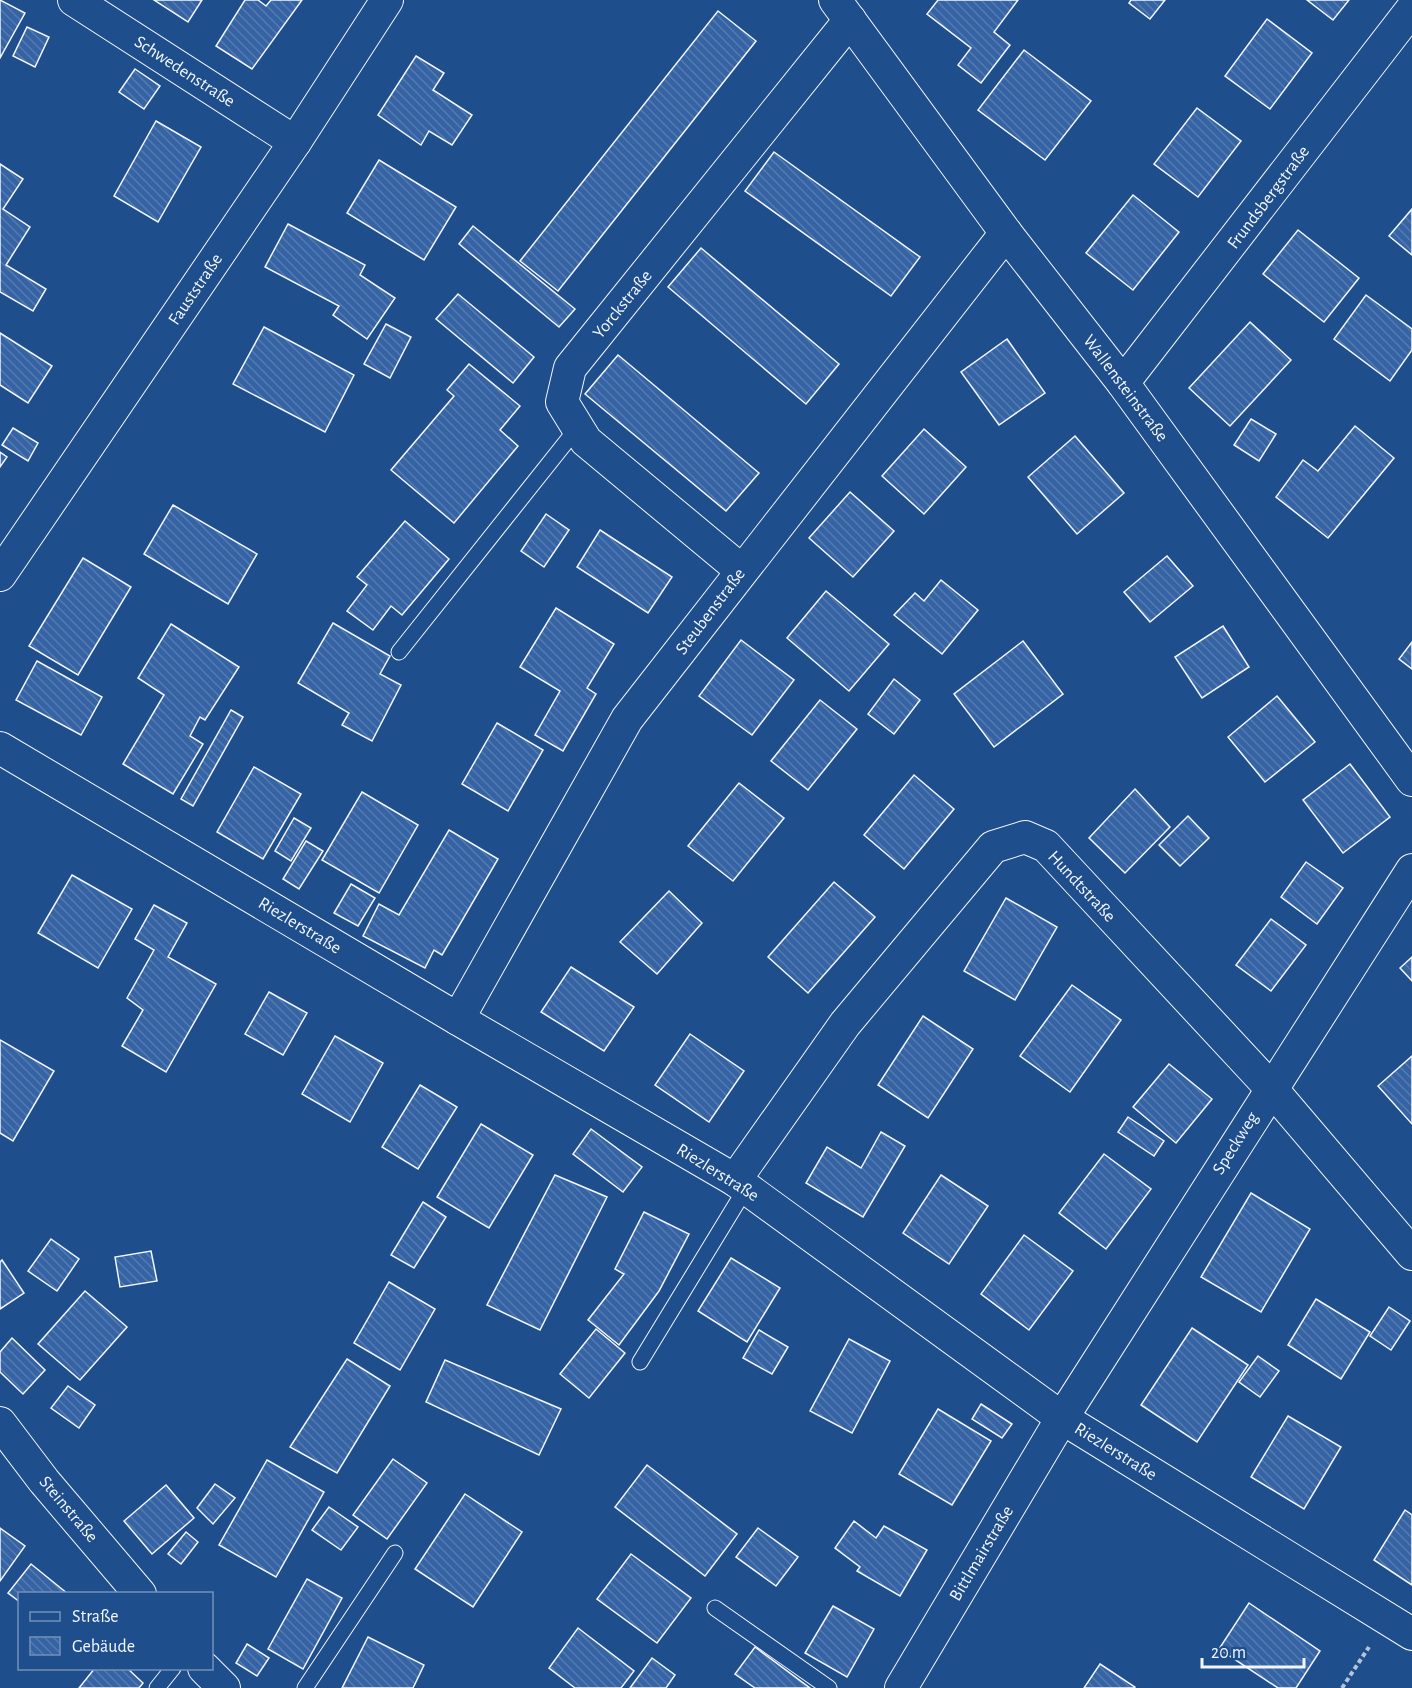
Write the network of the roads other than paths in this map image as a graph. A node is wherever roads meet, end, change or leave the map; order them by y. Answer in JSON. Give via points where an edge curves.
{"nodes":[{"id":1,"x":74,"y":0,"type":"edge"},
{"id":2,"x":387,"y":0,"type":"edge"},
{"id":3,"x":1412,"y":9,"type":"edge"},
{"id":4,"x":843,"y":10,"type":"edge"},
{"id":5,"x":295,"y":142,"type":"junction"},
{"id":6,"x":1006,"y":233,"type":"junction"},
{"id":7,"x":1123,"y":383,"type":"junction"},
{"id":8,"x":578,"y":427,"type":"junction"},
{"id":9,"x":741,"y":570,"type":"junction"},
{"id":10,"x":0,"y":575,"type":"edge"},
{"id":11,"x":399,"y":652,"type":"dead end"},
{"id":12,"x":0,"y":748,"type":"edge"},
{"id":13,"x":1412,"y":780,"type":"edge"},
{"id":14,"x":1412,"y":870,"type":"edge"},
{"id":15,"x":458,"y":1019,"type":"junction"},
{"id":16,"x":1270,"y":1087,"type":"junction"},
{"id":17,"x":740,"y":1184,"type":"junction"},
{"id":18,"x":1412,"y":1254,"type":"edge"},
{"id":19,"x":640,"y":1362,"type":"dead end"},
{"id":20,"x":1062,"y":1418,"type":"junction"},
{"id":21,"x":0,"y":1423,"type":"edge"},
{"id":22,"x":395,"y":1552,"type":"dead end"},
{"id":23,"x":139,"y":1592,"type":"edge"},
{"id":24,"x":715,"y":1608,"type":"dead end"},
{"id":25,"x":1400,"y":1626,"type":"edge"},
{"id":26,"x":172,"y":1670,"type":"edge"},
{"id":27,"x":206,"y":1670,"type":"edge"},
{"id":28,"x":158,"y":1688,"type":"edge"},
{"id":29,"x":224,"y":1688,"type":"edge"},
{"id":30,"x":305,"y":1688,"type":"edge"},
{"id":31,"x":829,"y":1688,"type":"edge"},
{"id":32,"x":901,"y":1688,"type":"edge"}],
"edges":[{"from":1,"to":5,"type":"street","name":"Schwedenstraße"},
{"from":2,"to":5,"type":"street","name":"Fauststraße"},
{"from":3,"to":7,"type":"street","name":"Frundsbergstraße"},
{"from":4,"to":6,"type":"street","name":"Wallensteinstraße"},
{"from":4,"to":8,"type":"street","name":"Yorckstraße","via":[[570,368],[562,402]]},
{"from":5,"to":10,"type":"street","name":"Fauststraße"},
{"from":6,"to":7,"type":"street","name":"Wallensteinstraße"},
{"from":6,"to":9,"type":"street","name":"Steubenstraße"},
{"from":7,"to":13,"type":"street","name":"Wallensteinstraße"},
{"from":8,"to":9,"type":"street","name":"Yorckstraße","via":[[586,441]]},
{"from":8,"to":11,"type":"lane"},
{"from":9,"to":15,"type":"street","name":"Steubenstraße","via":[[627,719]]},
{"from":12,"to":15,"type":"street","name":"Riezlerstraße"},
{"from":14,"to":16,"type":"street","name":"Speckweg"},
{"from":15,"to":17,"type":"street","name":"Riezlerstraße"},
{"from":16,"to":17,"type":"street","name":"Hundtstraße","via":[[1046,846],[1025,837],[993,847],[845,1024]]},
{"from":16,"to":18,"type":"street","name":"Hundtstraße"},
{"from":16,"to":20,"type":"street","name":"Speckweg"},
{"from":17,"to":19,"type":"lane"},
{"from":17,"to":20,"type":"street","name":"Riezlerstraße"},
{"from":20,"to":25,"type":"street","name":"Riezlerstraße"},
{"from":20,"to":32,"type":"street","name":"Bittlmairstraße"},
{"from":21,"to":23,"type":"street","name":"Steinstraße"},
{"from":22,"to":30,"type":"lane"},
{"from":24,"to":31,"type":"lane"},
{"from":26,"to":28,"type":"lane"},
{"from":27,"to":29,"type":"street"}]}
